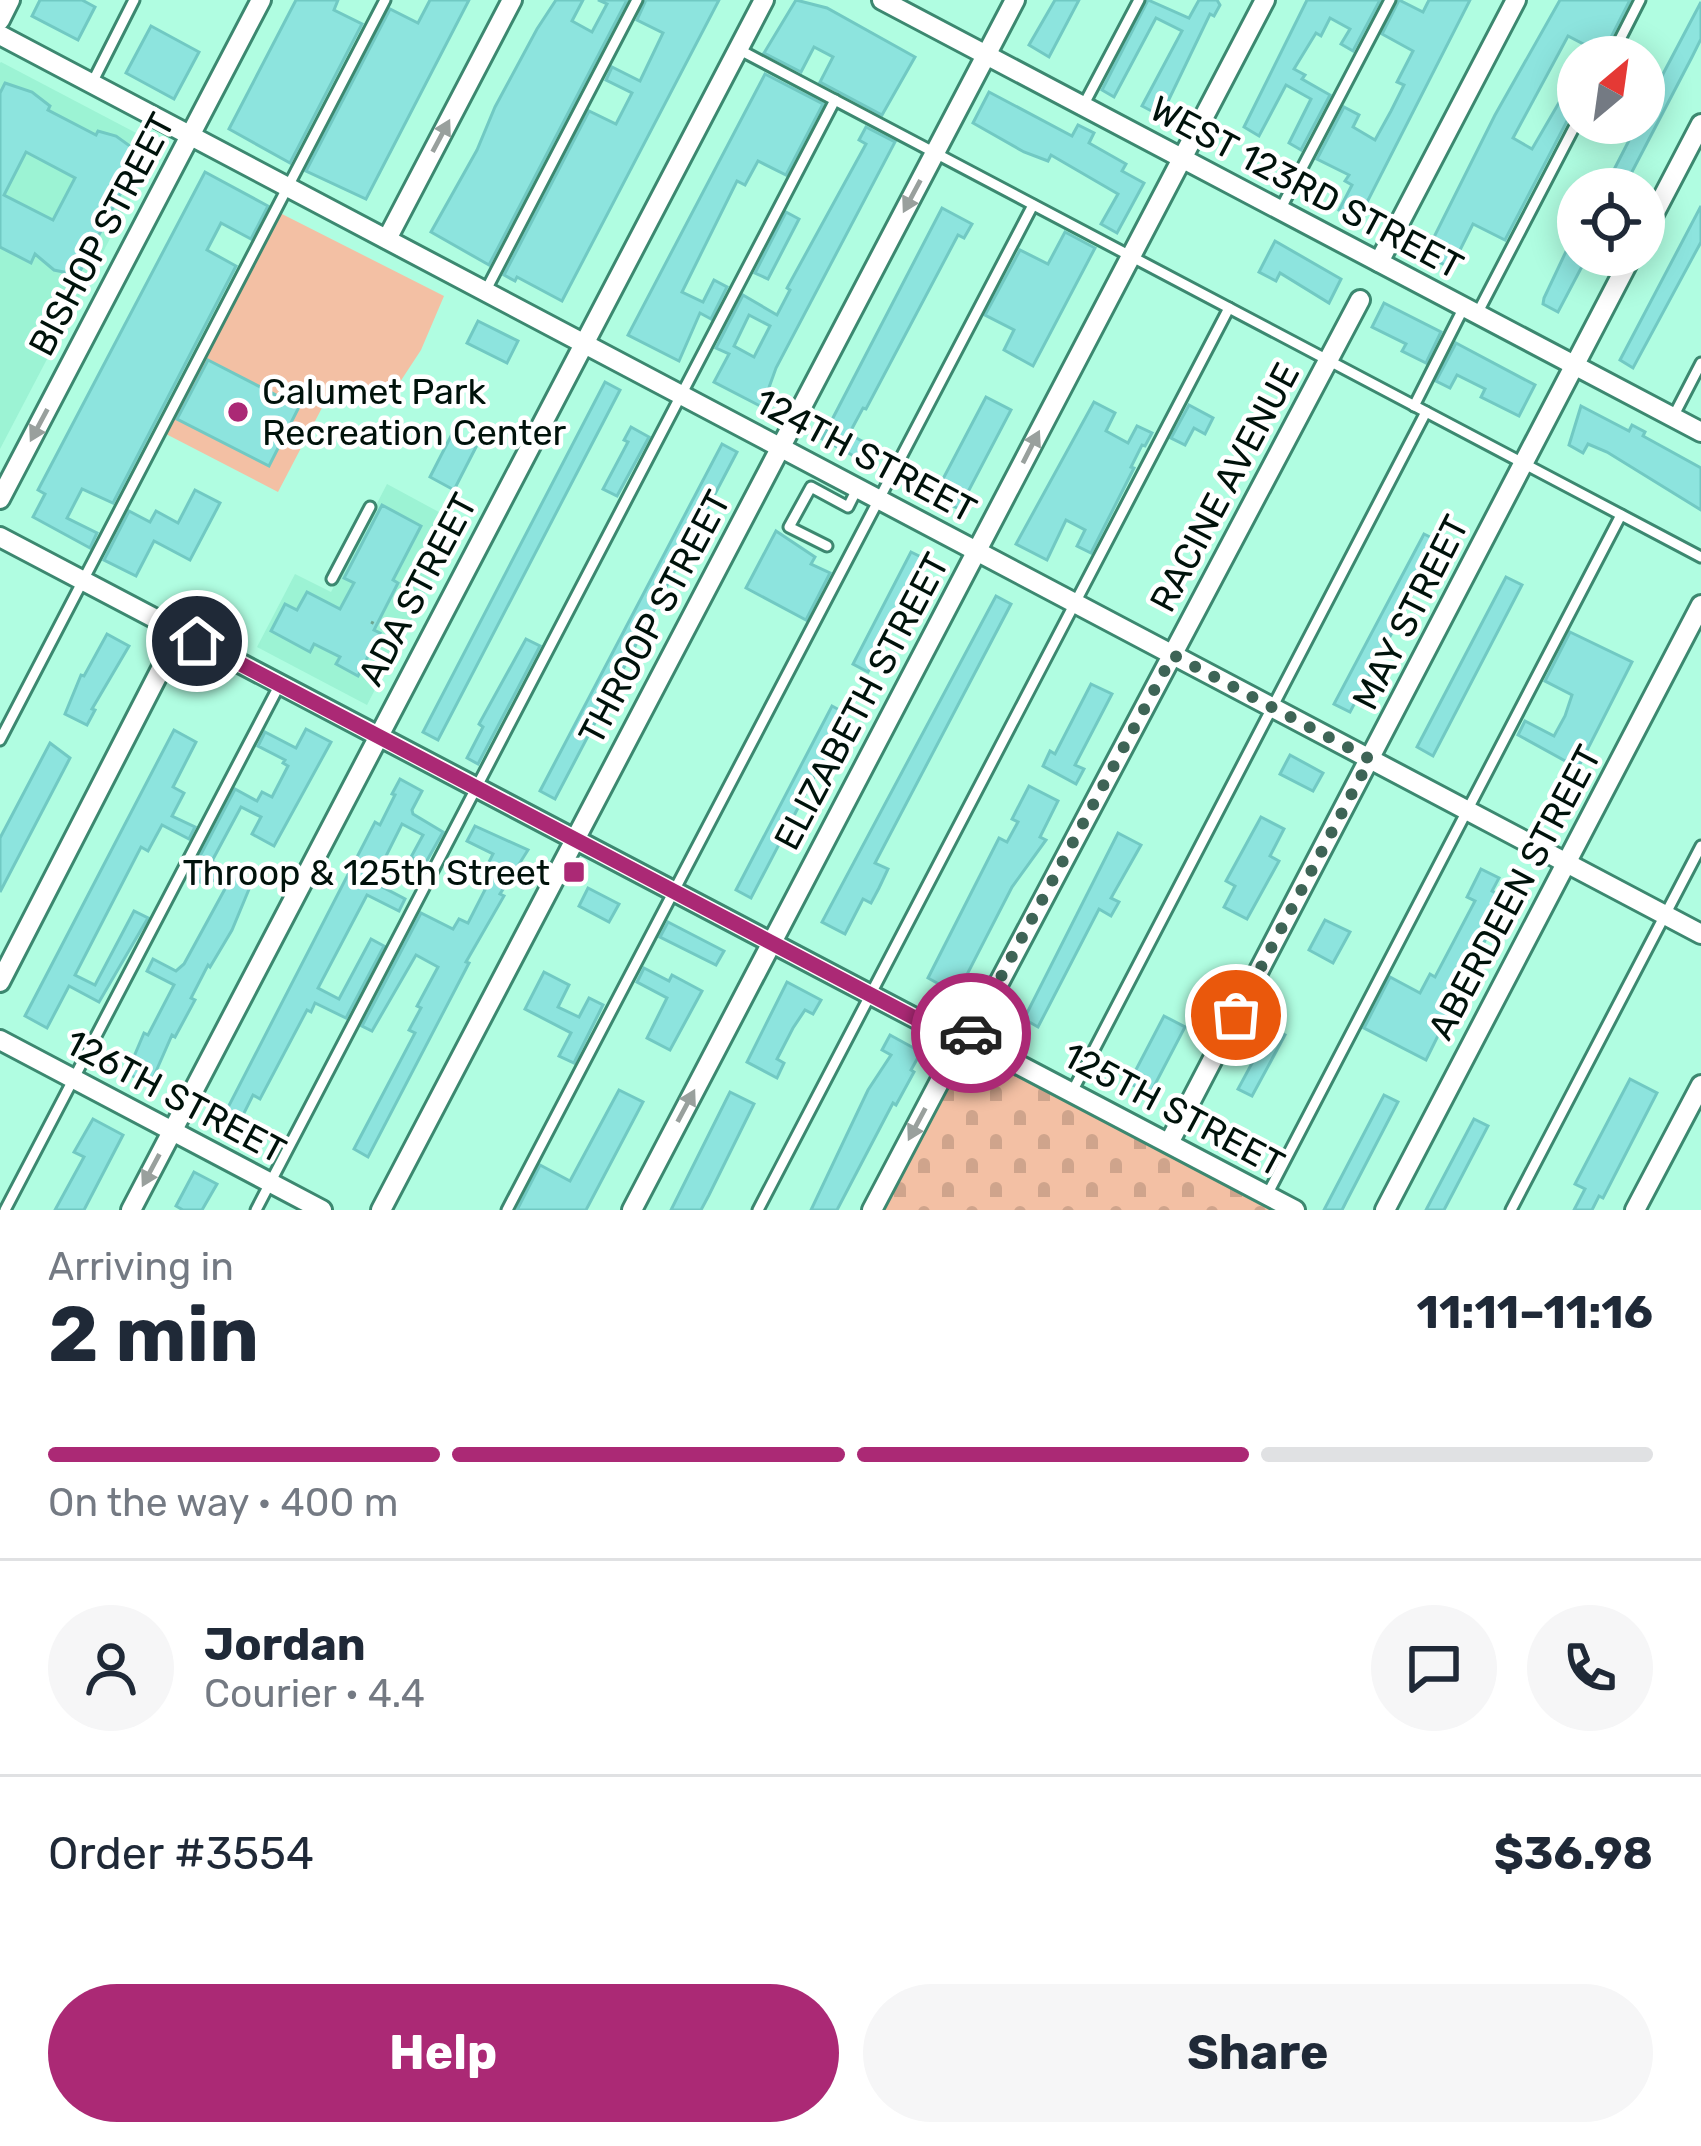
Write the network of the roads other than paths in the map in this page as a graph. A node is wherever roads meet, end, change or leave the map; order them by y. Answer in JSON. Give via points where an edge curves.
{"nodes":[{"id":1,"x":10,"y":0,"type":"edge"},
{"id":2,"x":134,"y":0,"type":"edge"},
{"id":3,"x":261,"y":0,"type":"edge"},
{"id":4,"x":386,"y":0,"type":"edge"},
{"id":5,"x":512,"y":0,"type":"edge"},
{"id":6,"x":637,"y":0,"type":"edge"},
{"id":7,"x":764,"y":0,"type":"edge"},
{"id":8,"x":1015,"y":0,"type":"edge"},
{"id":9,"x":1138,"y":0,"type":"edge"},
{"id":10,"x":1265,"y":0,"type":"edge"},
{"id":11,"x":1390,"y":0,"type":"edge"},
{"id":12,"x":1516,"y":0,"type":"edge"},
{"id":13,"x":1640,"y":0,"type":"edge"},
{"id":14,"x":885,"y":1,"type":"edge"},
{"id":15,"x":0,"y":20,"type":"edge"},
{"id":16,"x":0,"y":35,"type":"edge"},
{"id":17,"x":1622,"y":36,"type":"edge"},
{"id":18,"x":739,"y":49,"type":"junction"},
{"id":19,"x":986,"y":55,"type":"junction"},
{"id":20,"x":92,"y":83,"type":"junction"},
{"id":21,"x":836,"y":100,"type":"junction"},
{"id":22,"x":1083,"y":106,"type":"junction"},
{"id":23,"x":1701,"y":124,"type":"edge"},
{"id":24,"x":190,"y":135,"type":"junction"},
{"id":25,"x":1564,"y":144,"type":"edge"},
{"id":26,"x":935,"y":153,"type":"junction"},
{"id":27,"x":1182,"y":158,"type":"junction"},
{"id":28,"x":289,"y":188,"type":"junction"},
{"id":29,"x":1665,"y":193,"type":"edge"},
{"id":30,"x":1033,"y":205,"type":"junction"},
{"id":31,"x":1280,"y":210,"type":"junction"},
{"id":32,"x":386,"y":239,"type":"junction"},
{"id":33,"x":1131,"y":256,"type":"junction"},
{"id":34,"x":1379,"y":262,"type":"junction"},
{"id":35,"x":1622,"y":276,"type":"edge"},
{"id":36,"x":485,"y":292,"type":"junction"},
{"id":37,"x":1360,"y":300,"type":"dead end"},
{"id":38,"x":1229,"y":308,"type":"junction"},
{"id":39,"x":1470,"y":311,"type":"junction"},
{"id":40,"x":583,"y":343,"type":"junction"},
{"id":41,"x":1328,"y":360,"type":"junction"},
{"id":42,"x":1701,"y":363,"type":"edge"},
{"id":43,"x":1575,"y":366,"type":"junction"},
{"id":44,"x":681,"y":395,"type":"junction"},
{"id":45,"x":1414,"y":406,"type":"junction"},
{"id":46,"x":1426,"y":412,"type":"junction"},
{"id":47,"x":1673,"y":417,"type":"junction"},
{"id":48,"x":1701,"y":432,"type":"edge"},
{"id":49,"x":780,"y":447,"type":"junction"},
{"id":50,"x":1524,"y":464,"type":"junction"},
{"id":51,"x":820,"y":484,"type":"junction"},
{"id":52,"x":0,"y":499,"type":"edge"},
{"id":53,"x":879,"y":499,"type":"junction"},
{"id":54,"x":370,"y":507,"type":"dead end"},
{"id":55,"x":1621,"y":515,"type":"junction"},
{"id":56,"x":0,"y":537,"type":"edge"},
{"id":57,"x":827,"y":546,"type":"dead end"},
{"id":58,"x":977,"y":551,"type":"junction"},
{"id":59,"x":1701,"y":557,"type":"edge"},
{"id":60,"x":332,"y":579,"type":"dead end"},
{"id":61,"x":83,"y":581,"type":"junction"},
{"id":62,"x":1075,"y":603,"type":"junction"},
{"id":63,"x":1701,"y":605,"type":"edge"},
{"id":64,"x":180,"y":632,"type":"junction"},
{"id":65,"x":1173,"y":655,"type":"junction"},
{"id":66,"x":280,"y":684,"type":"junction"},
{"id":67,"x":1272,"y":707,"type":"junction"},
{"id":68,"x":377,"y":736,"type":"junction"},
{"id":69,"x":0,"y":740,"type":"edge"},
{"id":70,"x":1370,"y":759,"type":"junction"},
{"id":71,"x":477,"y":788,"type":"junction"},
{"id":72,"x":1468,"y":811,"type":"junction"},
{"id":73,"x":575,"y":840,"type":"junction"},
{"id":74,"x":1701,"y":846,"type":"edge"},
{"id":75,"x":1566,"y":862,"type":"junction"},
{"id":76,"x":674,"y":892,"type":"junction"},
{"id":77,"x":1665,"y":915,"type":"junction"},
{"id":78,"x":1701,"y":934,"type":"edge"},
{"id":79,"x":772,"y":944,"type":"junction"},
{"id":80,"x":0,"y":982,"type":"edge"},
{"id":81,"x":870,"y":995,"type":"junction"},
{"id":82,"x":962,"y":1039,"type":"junction"},
{"id":83,"x":0,"y":1040,"type":"edge"},
{"id":84,"x":74,"y":1079,"type":"junction"},
{"id":85,"x":1701,"y":1085,"type":"edge"},
{"id":86,"x":1072,"y":1092,"type":"junction"},
{"id":87,"x":172,"y":1131,"type":"junction"},
{"id":88,"x":1169,"y":1142,"type":"junction"},
{"id":89,"x":270,"y":1183,"type":"junction"},
{"id":90,"x":1267,"y":1195,"type":"junction"},
{"id":91,"x":5,"y":1210,"type":"edge"},
{"id":92,"x":130,"y":1210,"type":"edge"},
{"id":93,"x":256,"y":1210,"type":"edge"},
{"id":94,"x":322,"y":1210,"type":"edge"},
{"id":95,"x":381,"y":1210,"type":"edge"},
{"id":96,"x":507,"y":1210,"type":"edge"},
{"id":97,"x":632,"y":1210,"type":"edge"},
{"id":98,"x":758,"y":1210,"type":"edge"},
{"id":99,"x":872,"y":1210,"type":"edge"},
{"id":100,"x":1295,"y":1210,"type":"edge"},
{"id":101,"x":1385,"y":1210,"type":"edge"},
{"id":102,"x":1510,"y":1210,"type":"edge"},
{"id":103,"x":1636,"y":1210,"type":"edge"}],
"edges":[{"from":1,"to":15,"type":"street"},
{"from":2,"to":20,"type":"lane"},
{"from":3,"to":24,"type":"street","name":"BISHOP STREET"},
{"from":4,"to":28,"type":"lane"},
{"from":32,"to":5,"type":"street","one_way":true},
{"from":6,"to":36,"type":"lane"},
{"from":7,"to":18,"type":"street","name":"ADA STREET"},
{"from":8,"to":19,"type":"street","name":"THROOP STREET"},
{"from":9,"to":22,"type":"lane"},
{"from":10,"to":27,"type":"street","name":"ELIZABETH STREET"},
{"from":11,"to":31,"type":"lane"},
{"from":12,"to":34,"type":"street"},
{"from":13,"to":17,"type":"lane"},
{"from":14,"to":19,"type":"street","name":"WEST 123RD STREET"},
{"from":16,"to":20,"type":"street","name":"124TH STREET"},
{"from":18,"to":21,"type":"lane"},
{"from":18,"to":40,"type":"street","name":"ADA STREET"},
{"from":19,"to":22,"type":"street","name":"WEST 123RD STREET"},
{"from":19,"to":26,"type":"street","name":"THROOP STREET"},
{"from":20,"to":24,"type":"street","name":"124TH STREET"},
{"from":21,"to":26,"type":"lane"},
{"from":21,"to":44,"type":"lane"},
{"from":22,"to":27,"type":"street","name":"WEST 123RD STREET"},
{"from":23,"to":29,"type":"street"},
{"from":24,"to":28,"type":"street","name":"124TH STREET"},
{"from":24,"to":52,"type":"street","name":"BISHOP STREET","one_way":true},
{"from":25,"to":39,"type":"lane"},
{"from":26,"to":30,"type":"lane"},
{"from":26,"to":49,"type":"street","name":"THROOP STREET","one_way":true},
{"from":27,"to":31,"type":"street","name":"WEST 123RD STREET"},
{"from":27,"to":33,"type":"street","name":"ELIZABETH STREET"},
{"from":28,"to":32,"type":"street","name":"124TH STREET"},
{"from":28,"to":61,"type":"lane"},
{"from":30,"to":33,"type":"lane"},
{"from":30,"to":53,"type":"lane"},
{"from":31,"to":34,"type":"street","name":"WEST 123RD STREET"},
{"from":32,"to":36,"type":"street","name":"124TH STREET"},
{"from":33,"to":38,"type":"lane"},
{"from":58,"to":33,"type":"street","name":"ELIZABETH STREET","one_way":true},
{"from":34,"to":39,"type":"street","name":"WEST 123RD STREET"},
{"from":35,"to":43,"type":"street","name":"MAY STREET"},
{"from":36,"to":40,"type":"street","name":"124TH STREET"},
{"from":37,"to":41,"type":"street","name":"RACINE AVENUE"},
{"from":38,"to":41,"type":"lane"},
{"from":38,"to":62,"type":"lane"},
{"from":39,"to":43,"type":"street","name":"WEST 123RD STREET"},
{"from":39,"to":45,"type":"lane"},
{"from":40,"to":44,"type":"street","name":"124TH STREET"},
{"from":40,"to":68,"type":"street","name":"ADA STREET"},
{"from":41,"to":45,"type":"lane"},
{"from":41,"to":65,"type":"street","name":"RACINE AVENUE"},
{"from":42,"to":47,"type":"lane"},
{"from":43,"to":47,"type":"street","name":"WEST 123RD STREET"},
{"from":43,"to":50,"type":"street","name":"MAY STREET"},
{"from":44,"to":49,"type":"street","name":"124TH STREET"},
{"from":44,"to":71,"type":"lane"},
{"from":45,"to":46,"type":"lane"},
{"from":46,"to":50,"type":"lane"},
{"from":46,"to":67,"type":"lane"},
{"from":47,"to":48,"type":"street","name":"WEST 123RD STREET"},
{"from":49,"to":51,"type":"street","name":"124TH STREET"},
{"from":49,"to":73,"type":"street","name":"THROOP STREET"},
{"from":50,"to":55,"type":"lane"},
{"from":50,"to":70,"type":"street","name":"MAY STREET"},
{"from":51,"to":53,"type":"street","name":"124TH STREET"},
{"from":51,"to":57,"type":"lane","via":[[789,527]]},
{"from":53,"to":58,"type":"street","name":"124TH STREET"},
{"from":53,"to":76,"type":"lane"},
{"from":54,"to":60,"type":"lane"},
{"from":55,"to":59,"type":"lane"},
{"from":55,"to":72,"type":"lane"},
{"from":56,"to":61,"type":"street","name":"125TH STREET"},
{"from":58,"to":62,"type":"street","name":"124TH STREET"},
{"from":58,"to":79,"type":"street","name":"ELIZABETH STREET"},
{"from":61,"to":64,"type":"street","name":"125TH STREET"},
{"from":61,"to":69,"type":"lane"},
{"from":62,"to":65,"type":"street","name":"124TH STREET"},
{"from":62,"to":81,"type":"lane"},
{"from":63,"to":75,"type":"street","name":"ABERDEEN STREET"},
{"from":64,"to":66,"type":"street","name":"125TH STREET"},
{"from":64,"to":80,"type":"street"},
{"from":65,"to":67,"type":"street","name":"124TH STREET"},
{"from":65,"to":82,"type":"street","name":"RACINE AVENUE","via":[[974,1031]]},
{"from":66,"to":68,"type":"street","name":"125TH STREET"},
{"from":66,"to":84,"type":"lane"},
{"from":67,"to":70,"type":"street","name":"124TH STREET"},
{"from":67,"to":86,"type":"lane"},
{"from":68,"to":71,"type":"street","name":"125TH STREET"},
{"from":68,"to":87,"type":"street","name":"ADA STREET"},
{"from":70,"to":72,"type":"street","name":"124TH STREET"},
{"from":70,"to":88,"type":"street","name":"MAY STREET"},
{"from":71,"to":73,"type":"street","name":"125TH STREET"},
{"from":71,"to":89,"type":"lane"},
{"from":72,"to":75,"type":"street","name":"124TH STREET"},
{"from":72,"to":90,"type":"lane"},
{"from":73,"to":76,"type":"street","name":"125TH STREET"},
{"from":73,"to":95,"type":"street","name":"THROOP STREET"},
{"from":74,"to":77,"type":"lane"},
{"from":75,"to":77,"type":"street","name":"124TH STREET"},
{"from":75,"to":101,"type":"street","name":"ABERDEEN STREET"},
{"from":76,"to":79,"type":"street","name":"125TH STREET"},
{"from":76,"to":96,"type":"lane"},
{"from":77,"to":78,"type":"street","name":"124TH STREET"},
{"from":77,"to":102,"type":"lane"},
{"from":79,"to":81,"type":"street","name":"125TH STREET"},
{"from":97,"to":79,"type":"street","name":"ELIZABETH STREET","one_way":true},
{"from":81,"to":82,"type":"street","name":"125TH STREET"},
{"from":81,"to":98,"type":"lane"},
{"from":82,"to":86,"type":"street","name":"125TH STREET"},
{"from":82,"to":99,"type":"street","name":"RACINE AVENUE","one_way":true},
{"from":83,"to":84,"type":"street","name":"126TH STREET"},
{"from":84,"to":87,"type":"street","name":"126TH STREET"},
{"from":84,"to":91,"type":"lane"},
{"from":85,"to":103,"type":"street"},
{"from":86,"to":88,"type":"street","name":"125TH STREET"},
{"from":87,"to":89,"type":"street","name":"126TH STREET"},
{"from":87,"to":92,"type":"street","name":"ADA STREET","one_way":true},
{"from":88,"to":90,"type":"street","name":"125TH STREET"},
{"from":89,"to":93,"type":"lane"},
{"from":89,"to":94,"type":"street","name":"126TH STREET"},
{"from":90,"to":100,"type":"street","name":"125TH STREET"}]}
